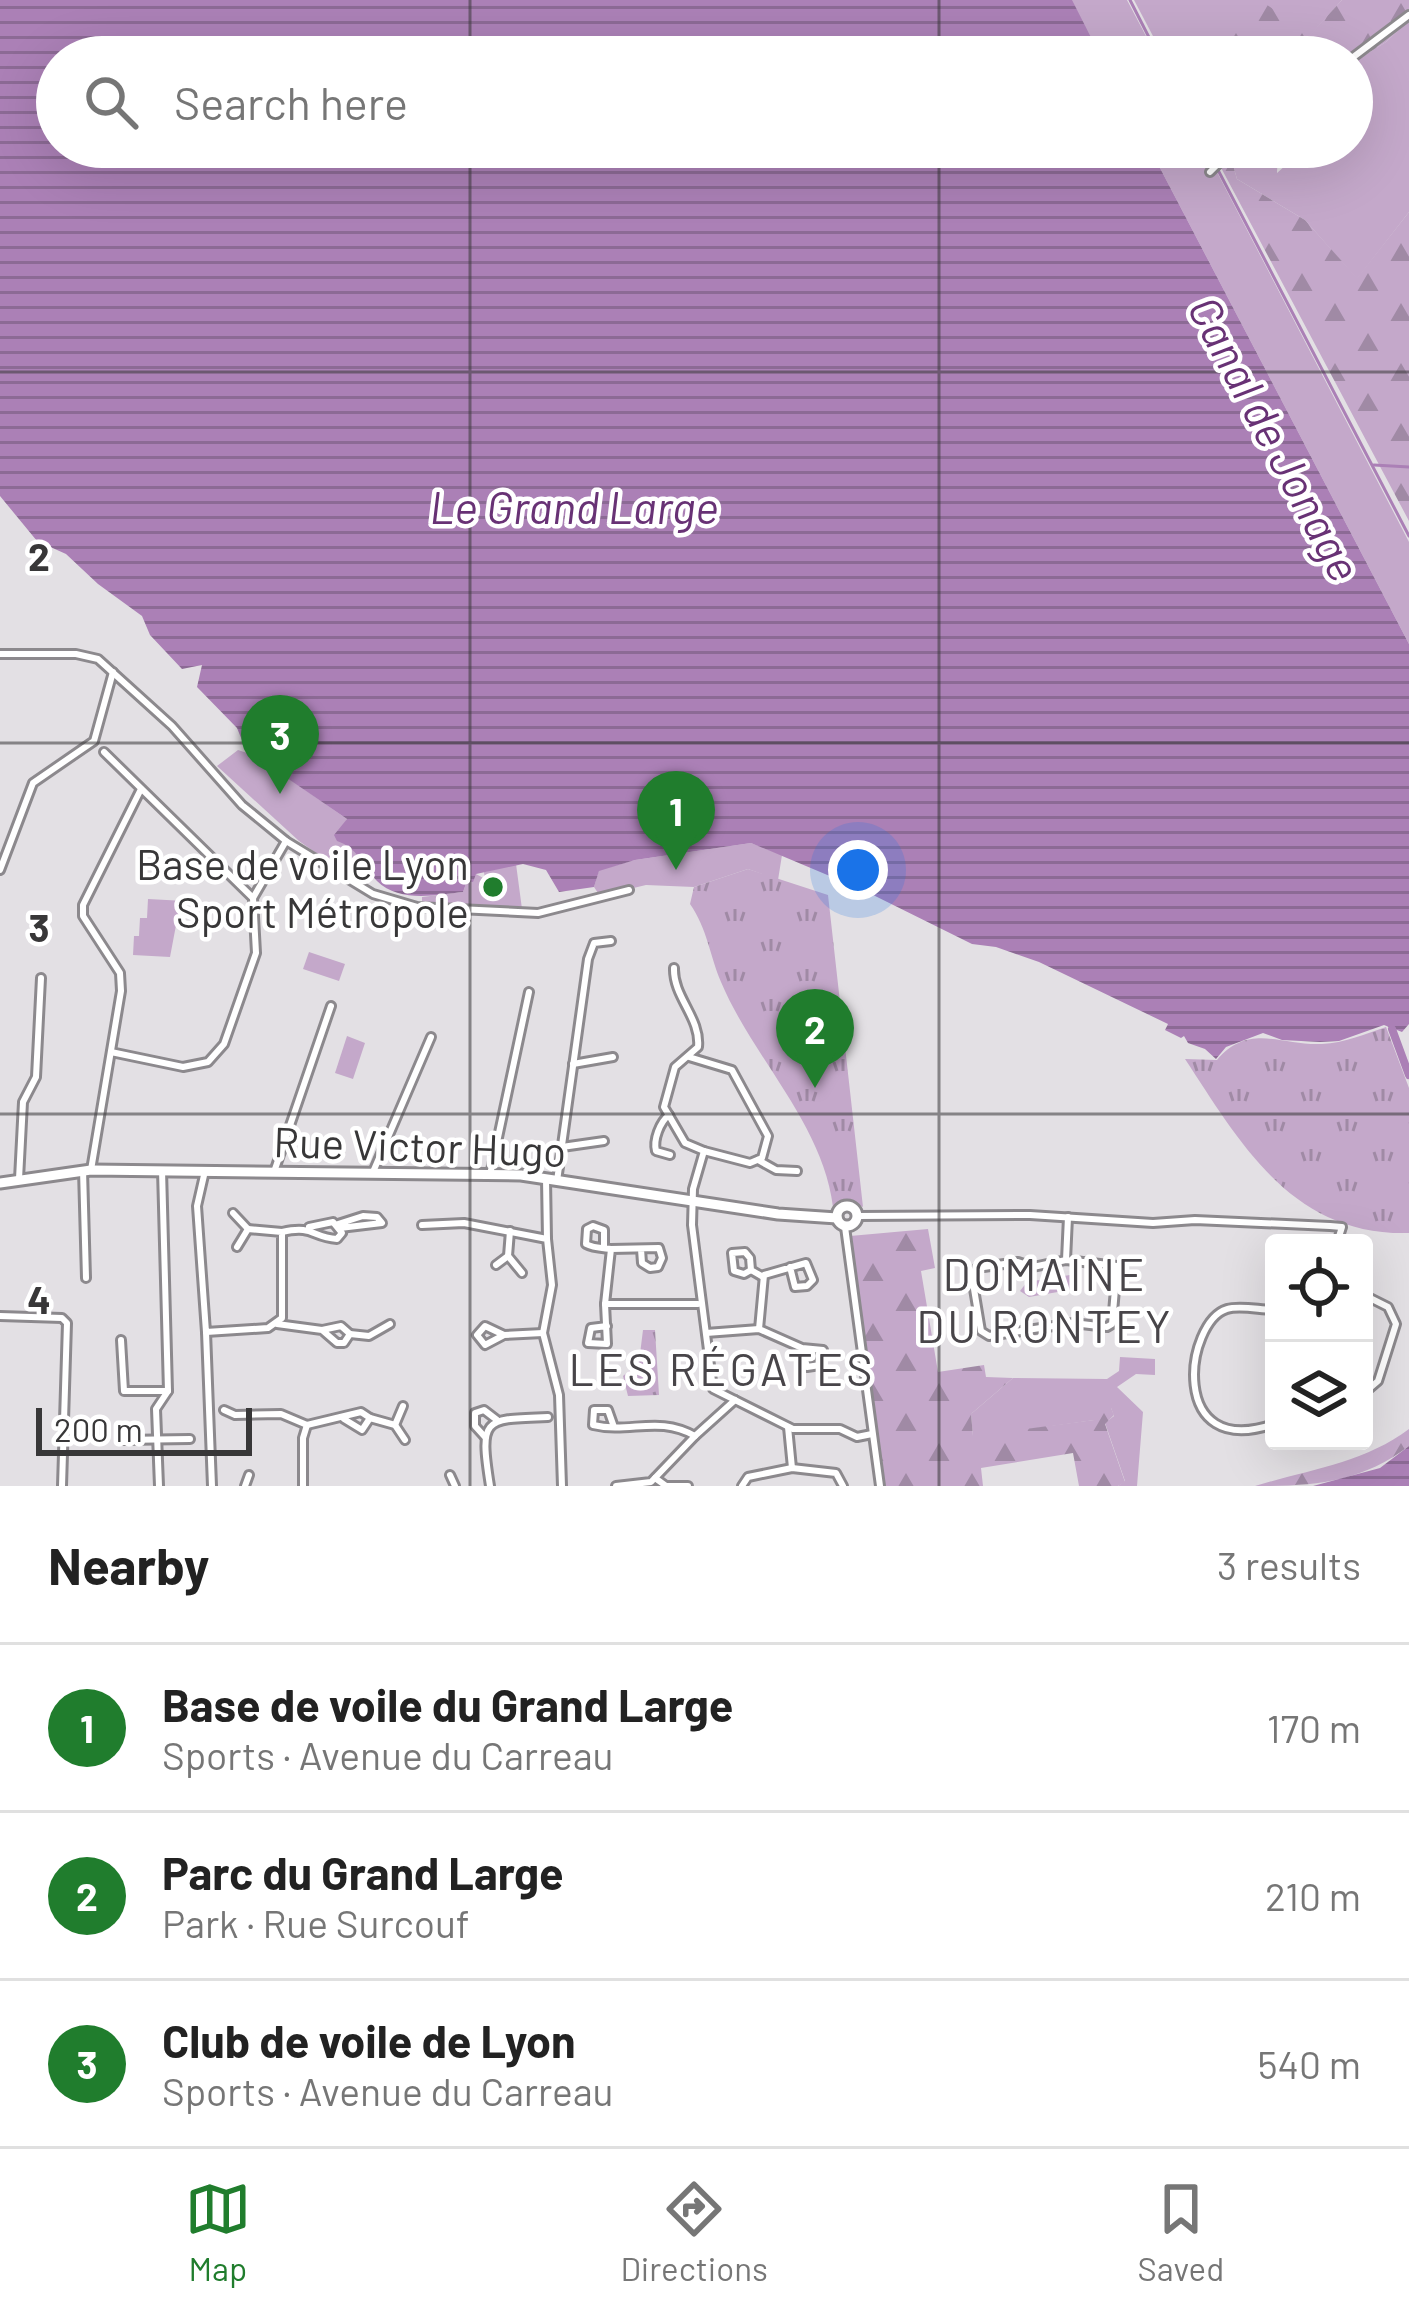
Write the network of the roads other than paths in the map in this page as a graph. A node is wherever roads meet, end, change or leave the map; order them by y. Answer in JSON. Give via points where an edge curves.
{"nodes":[{"id":1,"x":1409,"y":15,"type":"edge"},
{"id":2,"x":1373,"y":42,"type":"edge"},
{"id":3,"x":1216,"y":168,"type":"edge"},
{"id":4,"x":1210,"y":172,"type":"dead end"},
{"id":5,"x":0,"y":654,"type":"edge"},
{"id":6,"x":113,"y":672,"type":"junction"},
{"id":7,"x":104,"y":752,"type":"dead end"},
{"id":8,"x":141,"y":789,"type":"junction"},
{"id":9,"x":286,"y":842,"type":"junction"},
{"id":10,"x":0,"y":870,"type":"edge"},
{"id":11,"x":629,"y":890,"type":"dead end"},
{"id":12,"x":254,"y":898,"type":"junction"},
{"id":13,"x":611,"y":941,"type":"dead end"},
{"id":14,"x":674,"y":968,"type":"dead end"},
{"id":15,"x":41,"y":978,"type":"dead end"},
{"id":16,"x":529,"y":992,"type":"dead end"},
{"id":17,"x":332,"y":1006,"type":"dead end"},
{"id":18,"x":431,"y":1037,"type":"dead end"},
{"id":19,"x":111,"y":1052,"type":"junction"},
{"id":20,"x":613,"y":1057,"type":"dead end"},
{"id":21,"x":689,"y":1057,"type":"junction"},
{"id":22,"x":573,"y":1064,"type":"junction"},
{"id":23,"x":668,"y":1115,"type":"junction"},
{"id":24,"x":604,"y":1141,"type":"dead end"},
{"id":25,"x":562,"y":1147,"type":"junction"},
{"id":26,"x":704,"y":1150,"type":"junction"},
{"id":27,"x":670,"y":1155,"type":"dead end"},
{"id":28,"x":758,"y":1160,"type":"junction"},
{"id":29,"x":87,"y":1170,"type":"junction"},
{"id":30,"x":162,"y":1170,"type":"junction"},
{"id":31,"x":205,"y":1171,"type":"junction"},
{"id":32,"x":797,"y":1171,"type":"dead end"},
{"id":33,"x":274,"y":1172,"type":"junction"},
{"id":34,"x":373,"y":1174,"type":"junction"},
{"id":35,"x":490,"y":1175,"type":"junction"},
{"id":36,"x":19,"y":1179,"type":"junction"},
{"id":37,"x":552,"y":1180,"type":"junction"},
{"id":38,"x":0,"y":1183,"type":"edge"},
{"id":39,"x":692,"y":1202,"type":"junction"},
{"id":40,"x":233,"y":1213,"type":"dead end"},
{"id":41,"x":857,"y":1216,"type":"junction"},
{"id":42,"x":1068,"y":1217,"type":"junction"},
{"id":43,"x":841,"y":1222,"type":"junction"},
{"id":44,"x":422,"y":1225,"type":"dead end"},
{"id":45,"x":339,"y":1226,"type":"junction"},
{"id":46,"x":309,"y":1228,"type":"junction"},
{"id":47,"x":248,"y":1229,"type":"junction"},
{"id":48,"x":510,"y":1231,"type":"junction"},
{"id":49,"x":282,"y":1232,"type":"junction"},
{"id":50,"x":1340,"y":1234,"type":"edge"},
{"id":51,"x":547,"y":1240,"type":"junction"},
{"id":52,"x":237,"y":1247,"type":"dead end"},
{"id":53,"x":641,"y":1249,"type":"dead end"},
{"id":54,"x":508,"y":1256,"type":"junction"},
{"id":55,"x":1066,"y":1260,"type":"junction"},
{"id":56,"x":496,"y":1265,"type":"dead end"},
{"id":57,"x":790,"y":1267,"type":"junction"},
{"id":58,"x":751,"y":1270,"type":"dead end"},
{"id":59,"x":522,"y":1273,"type":"dead end"},
{"id":60,"x":763,"y":1277,"type":"junction"},
{"id":61,"x":86,"y":1278,"type":"dead end"},
{"id":62,"x":1373,"y":1299,"type":"edge"},
{"id":63,"x":605,"y":1304,"type":"junction"},
{"id":64,"x":700,"y":1304,"type":"junction"},
{"id":65,"x":1265,"y":1310,"type":"edge"},
{"id":66,"x":0,"y":1316,"type":"edge"},
{"id":67,"x":278,"y":1324,"type":"junction"},
{"id":68,"x":390,"y":1324,"type":"dead end"},
{"id":69,"x":607,"y":1326,"type":"dead end"},
{"id":70,"x":759,"y":1329,"type":"junction"},
{"id":71,"x":322,"y":1330,"type":"junction"},
{"id":72,"x":206,"y":1332,"type":"junction"},
{"id":73,"x":543,"y":1333,"type":"junction"},
{"id":74,"x":706,"y":1333,"type":"junction"},
{"id":75,"x":350,"y":1334,"type":"junction"},
{"id":76,"x":504,"y":1335,"type":"dead end"},
{"id":77,"x":121,"y":1340,"type":"dead end"},
{"id":78,"x":802,"y":1348,"type":"dead end"},
{"id":79,"x":1373,"y":1384,"type":"edge"},
{"id":80,"x":715,"y":1390,"type":"junction"},
{"id":81,"x":168,"y":1391,"type":"junction"},
{"id":82,"x":736,"y":1400,"type":"junction"},
{"id":83,"x":404,"y":1406,"type":"dead end"},
{"id":84,"x":224,"y":1410,"type":"dead end"},
{"id":85,"x":548,"y":1417,"type":"dead end"},
{"id":86,"x":370,"y":1418,"type":"junction"},
{"id":87,"x":716,"y":1418,"type":"junction"},
{"id":88,"x":344,"y":1419,"type":"junction"},
{"id":89,"x":497,"y":1420,"type":"junction"},
{"id":90,"x":395,"y":1425,"type":"junction"},
{"id":91,"x":307,"y":1426,"type":"junction"},
{"id":92,"x":1265,"y":1426,"type":"edge"},
{"id":93,"x":614,"y":1427,"type":"dead end"},
{"id":94,"x":788,"y":1427,"type":"junction"},
{"id":95,"x":872,"y":1434,"type":"junction"},
{"id":96,"x":694,"y":1436,"type":"junction"},
{"id":97,"x":486,"y":1438,"type":"junction"},
{"id":98,"x":157,"y":1439,"type":"junction"},
{"id":99,"x":190,"y":1439,"type":"dead end"},
{"id":100,"x":121,"y":1440,"type":"dead end"},
{"id":101,"x":405,"y":1440,"type":"dead end"},
{"id":102,"x":792,"y":1468,"type":"junction"},
{"id":103,"x":822,"y":1471,"type":"junction"},
{"id":104,"x":762,"y":1474,"type":"junction"},
{"id":105,"x":249,"y":1475,"type":"dead end"},
{"id":106,"x":450,"y":1475,"type":"dead end"},
{"id":107,"x":655,"y":1478,"type":"junction"},
{"id":108,"x":62,"y":1486,"type":"edge"},
{"id":109,"x":159,"y":1486,"type":"edge"},
{"id":110,"x":212,"y":1486,"type":"edge"},
{"id":111,"x":245,"y":1486,"type":"edge"},
{"id":112,"x":304,"y":1486,"type":"edge"},
{"id":113,"x":455,"y":1486,"type":"edge"},
{"id":114,"x":490,"y":1486,"type":"edge"},
{"id":115,"x":562,"y":1486,"type":"edge"},
{"id":116,"x":616,"y":1486,"type":"edge"},
{"id":117,"x":688,"y":1486,"type":"edge"},
{"id":118,"x":742,"y":1486,"type":"edge"},
{"id":119,"x":762,"y":1486,"type":"edge"},
{"id":120,"x":822,"y":1486,"type":"edge"},
{"id":121,"x":843,"y":1486,"type":"edge"},
{"id":122,"x":880,"y":1486,"type":"edge"}],
"edges":[{"from":1,"to":2,"type":"street"},
{"from":3,"to":4,"type":"street"},
{"from":5,"to":6,"type":"street","via":[[76,654]]},
{"from":6,"to":9,"type":"street"},
{"from":6,"to":10,"type":"street","via":[[94,741],[33,783]]},
{"from":7,"to":8,"type":"street"},
{"from":8,"to":12,"type":"street"},
{"from":8,"to":19,"type":"street","via":[[83,905],[120,973]]},
{"from":9,"to":11,"type":"street","via":[[373,894],[417,907],[538,913]]},
{"from":9,"to":12,"type":"street"},
{"from":12,"to":19,"type":"street","via":[[256,953],[224,1044],[208,1062],[183,1067]]},
{"from":13,"to":22,"type":"street","via":[[594,943],[588,959]]},
{"from":14,"to":21,"type":"street","via":[[700,1033]]},
{"from":15,"to":36,"type":"street"},
{"from":16,"to":35,"type":"street"},
{"from":17,"to":33,"type":"street"},
{"from":18,"to":34,"type":"street"},
{"from":19,"to":29,"type":"street"},
{"from":20,"to":22,"type":"street"},
{"from":21,"to":23,"type":"street","via":[[675,1067]]},
{"from":21,"to":28,"type":"street","via":[[732,1070],[769,1136]]},
{"from":22,"to":25,"type":"street"},
{"from":23,"to":26,"type":"street","via":[[685,1143]]},
{"from":23,"to":27,"type":"street","via":[[654,1146]]},
{"from":24,"to":25,"type":"street"},
{"from":25,"to":37,"type":"street"},
{"from":26,"to":28,"type":"street"},
{"from":26,"to":39,"type":"street"},
{"from":28,"to":32,"type":"street"},
{"from":29,"to":30,"type":"street","name":"Rue Victor Hugo"},
{"from":29,"to":36,"type":"street","name":"Rue Victor Hugo"},
{"from":29,"to":61,"type":"street"},
{"from":30,"to":31,"type":"street","name":"Rue Victor Hugo"},
{"from":30,"to":81,"type":"street"},
{"from":31,"to":33,"type":"street","name":"Rue Victor Hugo"},
{"from":31,"to":72,"type":"street","via":[[196,1206]]},
{"from":33,"to":34,"type":"street","name":"Rue Victor Hugo"},
{"from":34,"to":35,"type":"street","name":"Rue Victor Hugo"},
{"from":35,"to":37,"type":"street","name":"Rue Victor Hugo"},
{"from":36,"to":38,"type":"street","name":"Rue Victor Hugo"},
{"from":37,"to":39,"type":"street","name":"Rue Victor Hugo"},
{"from":37,"to":51,"type":"street"},
{"from":39,"to":43,"type":"street","name":"Rue Victor Hugo"},
{"from":39,"to":64,"type":"street"},
{"from":40,"to":47,"type":"street"},
{"from":41,"to":42,"type":"street"},
{"from":41,"to":43,"type":"street"},
{"from":41,"to":43,"type":"street","via":[[846,1206],[838,1211]]},
{"from":42,"to":50,"type":"street","via":[[1342,1227]]},
{"from":42,"to":55,"type":"street"},
{"from":43,"to":95,"type":"street"},
{"from":44,"to":48,"type":"street"},
{"from":45,"to":45,"type":"street","via":[[382,1223],[363,1216]]},
{"from":45,"to":46,"type":"street"},
{"from":45,"to":46,"type":"street","via":[[341,1235],[331,1239]]},
{"from":46,"to":49,"type":"street"},
{"from":47,"to":49,"type":"street"},
{"from":47,"to":52,"type":"street"},
{"from":48,"to":51,"type":"street"},
{"from":48,"to":54,"type":"street"},
{"from":49,"to":67,"type":"street"},
{"from":51,"to":73,"type":"street","via":[[552,1285]]},
{"from":53,"to":63,"type":"street","via":[[608,1249]]},
{"from":54,"to":56,"type":"street"},
{"from":54,"to":59,"type":"street"},
{"from":55,"to":55,"type":"street","via":[[1117,1267],[1111,1325],[981,1331],[977,1268]]},
{"from":57,"to":57,"type":"street","via":[[810,1265],[811,1283],[795,1287]]},
{"from":57,"to":60,"type":"street"},
{"from":58,"to":60,"type":"street"},
{"from":60,"to":70,"type":"street"},
{"from":62,"to":79,"type":"street","via":[[1396,1324]]},
{"from":63,"to":64,"type":"street"},
{"from":63,"to":69,"type":"street"},
{"from":64,"to":74,"type":"street"},
{"from":65,"to":92,"type":"street","via":[[1228,1308],[1209,1320],[1196,1396],[1213,1425],[1234,1433]]},
{"from":66,"to":108,"type":"street","via":[[67,1323]]},
{"from":67,"to":71,"type":"street"},
{"from":67,"to":72,"type":"street"},
{"from":68,"to":75,"type":"street","via":[[369,1336]]},
{"from":70,"to":74,"type":"street"},
{"from":70,"to":78,"type":"street"},
{"from":71,"to":75,"type":"street","via":[[341,1325]]},
{"from":71,"to":75,"type":"street","via":[[337,1343]]},
{"from":72,"to":110,"type":"street"},
{"from":73,"to":76,"type":"street"},
{"from":73,"to":115,"type":"street","via":[[559,1395]]},
{"from":74,"to":80,"type":"street"},
{"from":77,"to":81,"type":"street","via":[[124,1391]]},
{"from":80,"to":82,"type":"street"},
{"from":80,"to":87,"type":"street"},
{"from":81,"to":98,"type":"street","via":[[156,1409]]},
{"from":82,"to":87,"type":"street"},
{"from":82,"to":94,"type":"street"},
{"from":83,"to":90,"type":"street"},
{"from":84,"to":91,"type":"street","via":[[281,1414]]},
{"from":85,"to":89,"type":"street"},
{"from":86,"to":88,"type":"street","via":[[361,1412]]},
{"from":86,"to":88,"type":"street","via":[[362,1430]]},
{"from":86,"to":90,"type":"street"},
{"from":87,"to":96,"type":"street"},
{"from":88,"to":91,"type":"street"},
{"from":89,"to":97,"type":"street"},
{"from":89,"to":97,"type":"street","via":[[475,1413]]},
{"from":90,"to":101,"type":"street"},
{"from":91,"to":112,"type":"street"},
{"from":93,"to":96,"type":"street","via":[[674,1424]]},
{"from":94,"to":95,"type":"street"},
{"from":94,"to":102,"type":"street"},
{"from":95,"to":122,"type":"street"},
{"from":96,"to":107,"type":"street"},
{"from":97,"to":114,"type":"street"},
{"from":98,"to":99,"type":"street"},
{"from":98,"to":100,"type":"street"},
{"from":98,"to":109,"type":"street"},
{"from":102,"to":103,"type":"street"},
{"from":102,"to":104,"type":"street"},
{"from":103,"to":120,"type":"street"},
{"from":103,"to":121,"type":"street","via":[[840,1475]]},
{"from":104,"to":118,"type":"street"},
{"from":104,"to":119,"type":"street"},
{"from":105,"to":111,"type":"street"},
{"from":106,"to":113,"type":"street"},
{"from":107,"to":116,"type":"street"},
{"from":107,"to":117,"type":"street"}]}
